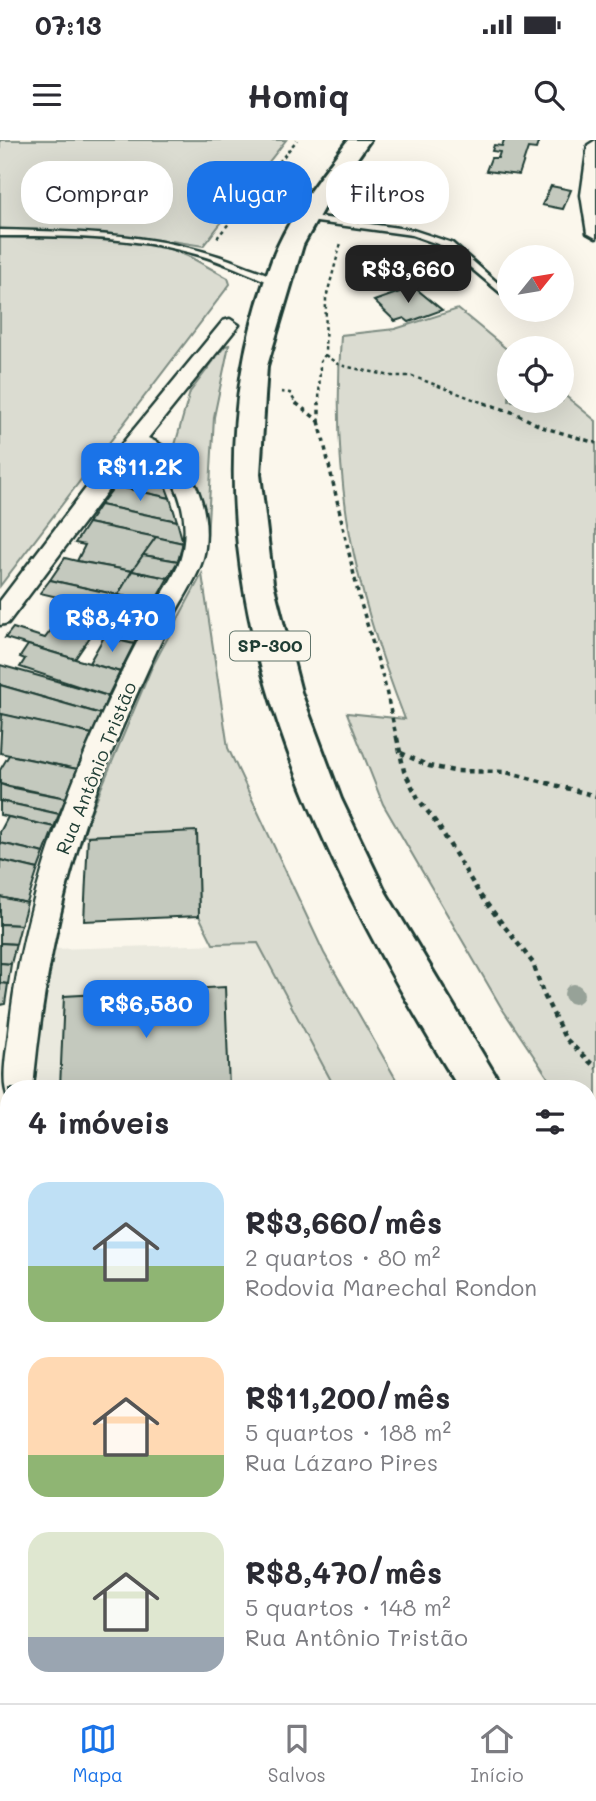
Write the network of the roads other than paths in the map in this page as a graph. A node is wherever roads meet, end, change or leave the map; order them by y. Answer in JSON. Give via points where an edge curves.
{"nodes":[{"id":1,"x":359,"y":140,"type":"edge"},
{"id":2,"x":596,"y":145,"type":"edge"},
{"id":3,"x":312,"y":206,"type":"edge"},
{"id":4,"x":312,"y":219,"type":"edge"},
{"id":5,"x":302,"y":224,"type":"edge"},
{"id":6,"x":0,"y":233,"type":"edge"},
{"id":7,"x":596,"y":233,"type":"edge"},
{"id":8,"x":277,"y":282,"type":"junction"},
{"id":9,"x":497,"y":287,"type":"edge"},
{"id":10,"x":230,"y":325,"type":"dead end"},
{"id":11,"x":136,"y":440,"type":"junction"},
{"id":12,"x":0,"y":617,"type":"edge"},
{"id":13,"x":19,"y":1080,"type":"edge"},
{"id":14,"x":477,"y":1080,"type":"edge"}],
"edges":[{"from":1,"to":3,"type":"main road","number":"SP-300"},
{"from":2,"to":7,"type":"street","via":[[589,195]]},
{"from":4,"to":9,"type":"lane","via":[[413,233],[449,245]]},
{"from":5,"to":8,"type":"main road","number":"SP-300"},
{"from":6,"to":8,"type":"lane","via":[[156,242],[214,256]]},
{"from":8,"to":14,"type":"main road","number":"SP-300","via":[[259,344],[248,427],[246,490],[253,560],[268,636],[292,721],[328,814],[377,917]]},
{"from":10,"to":11,"type":"street"},
{"from":11,"to":12,"type":"street"},
{"from":11,"to":13,"type":"street","name":"Rua Antônio Tristão","via":[[163,454],[175,467],[190,502],[195,545],[146,645],[59,859],[28,985]]}]}
